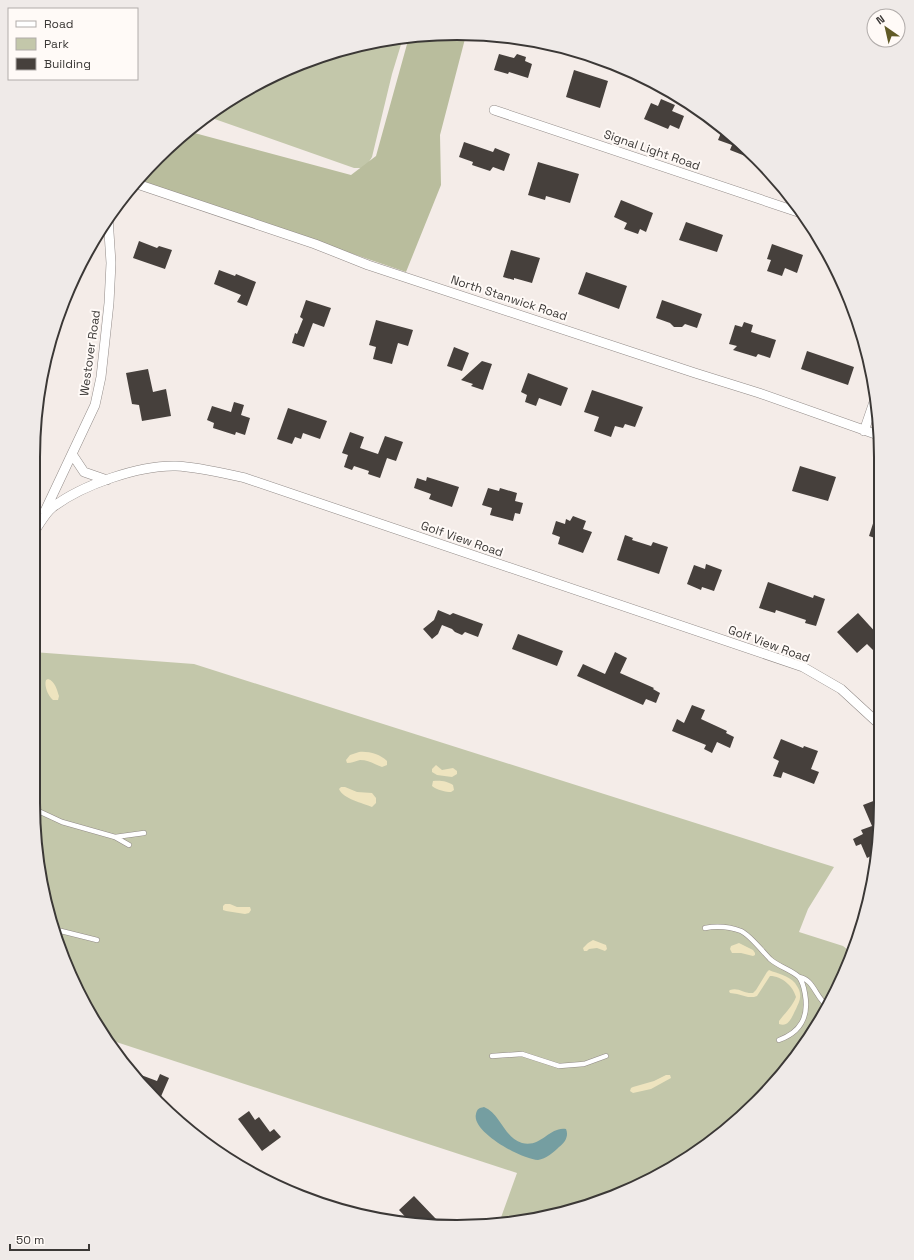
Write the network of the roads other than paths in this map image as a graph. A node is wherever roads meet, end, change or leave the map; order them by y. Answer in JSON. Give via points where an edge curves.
{"nodes":[{"id":1,"x":494,"y":110,"type":"dead end"},
{"id":2,"x":140,"y":185,"type":"edge"},
{"id":3,"x":793,"y":210,"type":"edge"},
{"id":4,"x":109,"y":227,"type":"edge"},
{"id":5,"x":871,"y":411,"type":"edge"},
{"id":6,"x":864,"y":431,"type":"junction"},
{"id":7,"x":873,"y":434,"type":"edge"},
{"id":8,"x":72,"y":454,"type":"junction"},
{"id":9,"x":107,"y":480,"type":"junction"},
{"id":10,"x":40,"y":520,"type":"edge"},
{"id":11,"x":40,"y":524,"type":"edge"},
{"id":12,"x":874,"y":719,"type":"edge"},
{"id":13,"x":40,"y":811,"type":"edge"},
{"id":14,"x":144,"y":833,"type":"dead end"},
{"id":15,"x":115,"y":837,"type":"junction"},
{"id":16,"x":129,"y":845,"type":"dead end"},
{"id":17,"x":704,"y":928,"type":"dead end"},
{"id":18,"x":60,"y":931,"type":"edge"},
{"id":19,"x":97,"y":940,"type":"dead end"},
{"id":20,"x":799,"y":977,"type":"junction"},
{"id":21,"x":823,"y":1002,"type":"edge"},
{"id":22,"x":779,"y":1040,"type":"dead end"},
{"id":23,"x":492,"y":1056,"type":"dead end"},
{"id":24,"x":606,"y":1056,"type":"dead end"}],
"edges":[{"from":1,"to":3,"type":"street","name":"Signal Light Road"},
{"from":2,"to":6,"type":"street","name":"North Stanwick Road","via":[[315,244],[368,265],[759,393]]},
{"from":4,"to":8,"type":"street","name":"Westover Road","via":[[111,263],[109,303],[96,404]]},
{"from":5,"to":6,"type":"street"},
{"from":6,"to":7,"type":"street","name":"North Stanwick Road"},
{"from":8,"to":9,"type":"street","via":[[84,472]]},
{"from":8,"to":10,"type":"street","name":"Westover Road"},
{"from":9,"to":11,"type":"street","name":"Golf View Road","via":[[76,493],[52,508]]},
{"from":9,"to":12,"type":"street","name":"Golf View Road","via":[[145,468],[176,466],[245,478],[803,667],[841,689]]},
{"from":13,"to":15,"type":"lane","via":[[62,822]]},
{"from":14,"to":15,"type":"lane"},
{"from":15,"to":16,"type":"lane"},
{"from":17,"to":20,"type":"lane","via":[[725,928],[742,932],[771,960]]},
{"from":18,"to":19,"type":"lane"},
{"from":20,"to":21,"type":"lane","via":[[808,981]]},
{"from":20,"to":22,"type":"lane","via":[[806,996],[804,1019],[793,1033]]},
{"from":23,"to":24,"type":"lane","via":[[522,1054],[559,1066],[584,1064]]}]}
